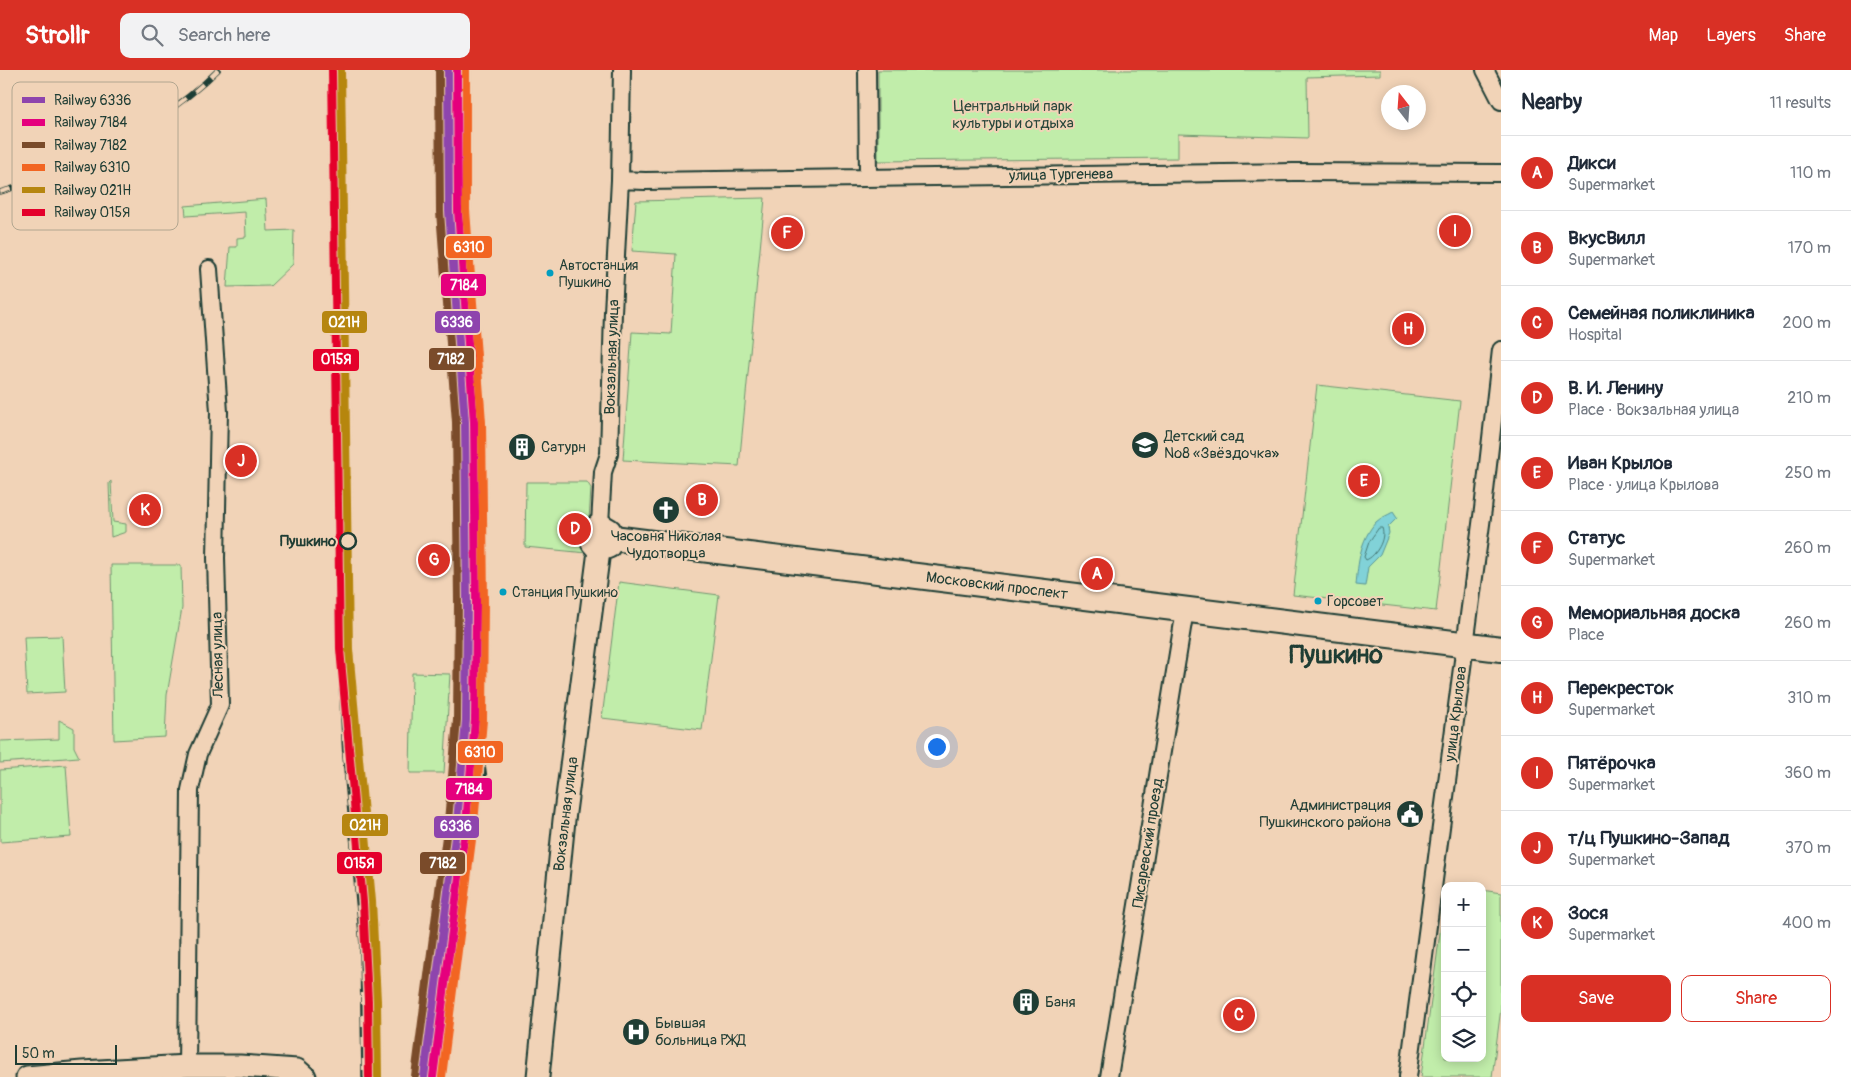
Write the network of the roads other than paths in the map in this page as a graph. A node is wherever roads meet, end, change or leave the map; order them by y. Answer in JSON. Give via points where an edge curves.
{"nodes":[{"id":1,"x":622,"y":70,"type":"edge"},
{"id":2,"x":868,"y":70,"type":"edge"},
{"id":3,"x":1485,"y":70,"type":"edge"},
{"id":4,"x":1501,"y":101,"type":"edge"},
{"id":5,"x":1501,"y":173,"type":"edge"},
{"id":6,"x":868,"y":177,"type":"junction"},
{"id":7,"x":620,"y":180,"type":"junction"},
{"id":8,"x":209,"y":269,"type":"dead end"},
{"id":9,"x":1501,"y":350,"type":"edge"},
{"id":10,"x":604,"y":538,"type":"junction"},
{"id":11,"x":1185,"y":610,"type":"junction"},
{"id":12,"x":1465,"y":644,"type":"junction"},
{"id":13,"x":1501,"y":649,"type":"edge"},
{"id":14,"x":187,"y":1066,"type":"junction"},
{"id":15,"x":27,"y":1077,"type":"edge"},
{"id":16,"x":306,"y":1077,"type":"edge"},
{"id":17,"x":538,"y":1077,"type":"edge"},
{"id":18,"x":1109,"y":1077,"type":"edge"},
{"id":19,"x":1408,"y":1077,"type":"edge"}],
"edges":[{"from":1,"to":7,"type":"street","name":"Вокзальная улица"},
{"from":2,"to":6,"type":"street"},
{"from":3,"to":4,"type":"street"},
{"from":5,"to":6,"type":"street","name":"улица Тургенева"},
{"from":6,"to":7,"type":"street","name":"улица Тургенева"},
{"from":7,"to":10,"type":"street","name":"Вокзальная улица","via":[[609,454],[603,472]]},
{"from":8,"to":14,"type":"street","name":"Лесная улица","via":[[219,412],[216,558],[220,705],[198,754],[190,790]]},
{"from":9,"to":12,"type":"street","name":"улица Крылова"},
{"from":10,"to":11,"type":"main road","name":"Московский проспект"},
{"from":10,"to":17,"type":"street","name":"Вокзальная улица","via":[[564,820]]},
{"from":11,"to":12,"type":"main road","name":"Московский проспект"},
{"from":11,"to":18,"type":"street","name":"Писаревский проезд"},
{"from":12,"to":13,"type":"main road","name":"Московский проспект"},
{"from":12,"to":19,"type":"street","name":"улица Крылова"},
{"from":14,"to":15,"type":"street"},
{"from":14,"to":16,"type":"street","via":[[297,1070]]}]}
